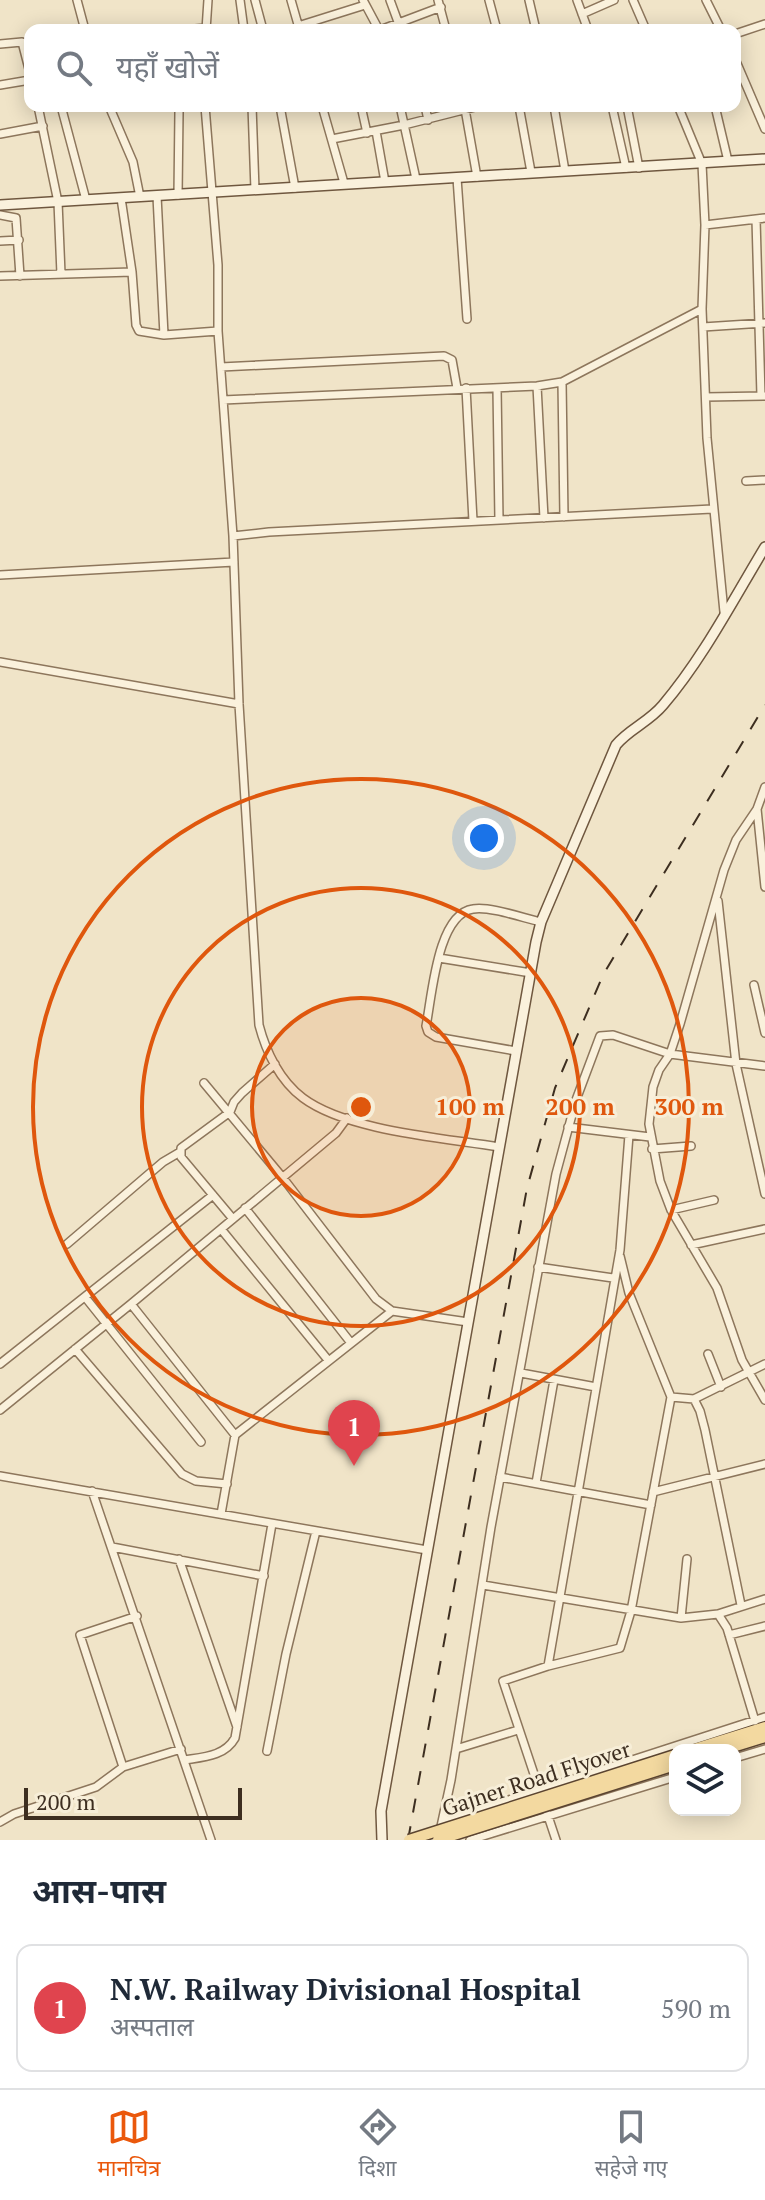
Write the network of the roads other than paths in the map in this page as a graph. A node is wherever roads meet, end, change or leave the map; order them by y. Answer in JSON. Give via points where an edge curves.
{"nodes":[{"id":1,"x":77,"y":0,"type":"edge"},
{"id":2,"x":208,"y":0,"type":"edge"},
{"id":3,"x":240,"y":0,"type":"edge"},
{"id":4,"x":255,"y":0,"type":"edge"},
{"id":5,"x":291,"y":0,"type":"edge"},
{"id":6,"x":390,"y":0,"type":"edge"},
{"id":7,"x":489,"y":0,"type":"edge"},
{"id":8,"x":529,"y":0,"type":"edge"},
{"id":9,"x":577,"y":0,"type":"edge"},
{"id":10,"x":614,"y":0,"type":"edge"},
{"id":11,"x":633,"y":0,"type":"edge"},
{"id":12,"x":706,"y":0,"type":"edge"},
{"id":13,"x":441,"y":2,"type":"edge"},
{"id":14,"x":364,"y":3,"type":"edge"},
{"id":15,"x":582,"y":14,"type":"junction"},
{"id":16,"x":83,"y":24,"type":"edge"},
{"id":17,"x":206,"y":24,"type":"edge"},
{"id":18,"x":243,"y":24,"type":"edge"},
{"id":19,"x":261,"y":24,"type":"edge"},
{"id":20,"x":298,"y":24,"type":"edge"},
{"id":21,"x":309,"y":24,"type":"edge"},
{"id":22,"x":376,"y":24,"type":"edge"},
{"id":23,"x":399,"y":24,"type":"edge"},
{"id":24,"x":403,"y":24,"type":"edge"},
{"id":25,"x":445,"y":24,"type":"edge"},
{"id":26,"x":495,"y":24,"type":"edge"},
{"id":27,"x":535,"y":24,"type":"edge"},
{"id":28,"x":586,"y":24,"type":"edge"},
{"id":29,"x":643,"y":24,"type":"edge"},
{"id":30,"x":718,"y":24,"type":"edge"},
{"id":31,"x":765,"y":24,"type":"edge"},
{"id":32,"x":741,"y":32,"type":"edge"},
{"id":33,"x":0,"y":44,"type":"edge"},
{"id":34,"x":24,"y":50,"type":"edge"},
{"id":35,"x":741,"y":73,"type":"edge"},
{"id":36,"x":24,"y":81,"type":"edge"},
{"id":37,"x":0,"y":85,"type":"edge"},
{"id":38,"x":40,"y":112,"type":"edge"},
{"id":39,"x":63,"y":112,"type":"edge"},
{"id":40,"x":112,"y":112,"type":"edge"},
{"id":41,"x":179,"y":112,"type":"dead end"},
{"id":42,"x":206,"y":112,"type":"edge"},
{"id":43,"x":252,"y":112,"type":"edge"},
{"id":44,"x":281,"y":112,"type":"edge"},
{"id":45,"x":324,"y":112,"type":"edge"},
{"id":46,"x":364,"y":112,"type":"edge"},
{"id":47,"x":401,"y":112,"type":"edge"},
{"id":48,"x":426,"y":112,"type":"edge"},
{"id":49,"x":452,"y":112,"type":"edge"},
{"id":50,"x":465,"y":112,"type":"edge"},
{"id":51,"x":520,"y":112,"type":"edge"},
{"id":52,"x":555,"y":112,"type":"edge"},
{"id":53,"x":613,"y":112,"type":"edge"},
{"id":54,"x":628,"y":112,"type":"edge"},
{"id":55,"x":680,"y":112,"type":"edge"},
{"id":56,"x":716,"y":112,"type":"edge"},
{"id":57,"x":428,"y":120,"type":"junction"},
{"id":58,"x":404,"y":125,"type":"junction"},
{"id":59,"x":43,"y":126,"type":"junction"},
{"id":60,"x":765,"y":129,"type":"edge"},
{"id":61,"x":372,"y":132,"type":"junction"},
{"id":62,"x":0,"y":134,"type":"edge"},
{"id":63,"x":332,"y":139,"type":"junction"},
{"id":64,"x":765,"y":159,"type":"edge"},
{"id":65,"x":728,"y":161,"type":"junction"},
{"id":66,"x":702,"y":164,"type":"junction"},
{"id":67,"x":626,"y":168,"type":"junction"},
{"id":68,"x":639,"y":168,"type":"junction"},
{"id":69,"x":565,"y":171,"type":"junction"},
{"id":70,"x":531,"y":172,"type":"junction"},
{"id":71,"x":477,"y":177,"type":"junction"},
{"id":72,"x":457,"y":178,"type":"junction"},
{"id":73,"x":416,"y":179,"type":"junction"},
{"id":74,"x":385,"y":182,"type":"junction"},
{"id":75,"x":344,"y":183,"type":"junction"},
{"id":76,"x":295,"y":188,"type":"junction"},
{"id":77,"x":255,"y":190,"type":"junction"},
{"id":78,"x":213,"y":191,"type":"junction"},
{"id":79,"x":178,"y":195,"type":"junction"},
{"id":80,"x":157,"y":196,"type":"junction"},
{"id":81,"x":140,"y":197,"type":"junction"},
{"id":82,"x":121,"y":198,"type":"junction"},
{"id":83,"x":86,"y":200,"type":"junction"},
{"id":84,"x":58,"y":202,"type":"junction"},
{"id":85,"x":0,"y":205,"type":"edge"},
{"id":86,"x":0,"y":215,"type":"edge"},
{"id":87,"x":765,"y":218,"type":"edge"},
{"id":88,"x":756,"y":219,"type":"junction"},
{"id":89,"x":705,"y":225,"type":"junction"},
{"id":90,"x":19,"y":240,"type":"junction"},
{"id":91,"x":0,"y":241,"type":"edge"},
{"id":92,"x":132,"y":272,"type":"junction"},
{"id":93,"x":61,"y":274,"type":"junction"},
{"id":94,"x":0,"y":276,"type":"edge"},
{"id":95,"x":20,"y":276,"type":"junction"},
{"id":96,"x":702,"y":309,"type":"junction"},
{"id":97,"x":467,"y":319,"type":"dead end"},
{"id":98,"x":762,"y":323,"type":"edge"},
{"id":99,"x":703,"y":327,"type":"junction"},
{"id":100,"x":218,"y":331,"type":"junction"},
{"id":101,"x":164,"y":335,"type":"junction"},
{"id":102,"x":221,"y":367,"type":"junction"},
{"id":103,"x":562,"y":382,"type":"junction"},
{"id":104,"x":537,"y":386,"type":"junction"},
{"id":105,"x":457,"y":388,"type":"junction"},
{"id":106,"x":466,"y":388,"type":"junction"},
{"id":107,"x":497,"y":388,"type":"junction"},
{"id":108,"x":763,"y":396,"type":"edge"},
{"id":109,"x":706,"y":397,"type":"junction"},
{"id":110,"x":223,"y":400,"type":"junction"},
{"id":111,"x":765,"y":480,"type":"edge"},
{"id":112,"x":746,"y":481,"type":"dead end"},
{"id":113,"x":712,"y":509,"type":"junction"},
{"id":114,"x":564,"y":517,"type":"junction"},
{"id":115,"x":544,"y":518,"type":"junction"},
{"id":116,"x":499,"y":520,"type":"junction"},
{"id":117,"x":473,"y":521,"type":"junction"},
{"id":118,"x":233,"y":536,"type":"junction"},
{"id":119,"x":765,"y":547,"type":"edge"},
{"id":120,"x":234,"y":562,"type":"junction"},
{"id":121,"x":0,"y":575,"type":"edge"},
{"id":122,"x":724,"y":612,"type":"junction"},
{"id":123,"x":0,"y":662,"type":"edge"},
{"id":124,"x":239,"y":704,"type":"junction"},
{"id":125,"x":765,"y":787,"type":"edge"},
{"id":126,"x":757,"y":809,"type":"junction"},
{"id":127,"x":765,"y":887,"type":"edge"},
{"id":128,"x":718,"y":895,"type":"junction"},
{"id":129,"x":541,"y":922,"type":"junction"},
{"id":130,"x":439,"y":958,"type":"junction"},
{"id":131,"x":531,"y":973,"type":"junction"},
{"id":132,"x":754,"y":985,"type":"dead end"},
{"id":133,"x":765,"y":1033,"type":"edge"},
{"id":134,"x":516,"y":1051,"type":"junction"},
{"id":135,"x":670,"y":1054,"type":"junction"},
{"id":136,"x":275,"y":1064,"type":"junction"},
{"id":137,"x":736,"y":1064,"type":"junction"},
{"id":138,"x":765,"y":1066,"type":"edge"},
{"id":139,"x":204,"y":1083,"type":"dead end"},
{"id":140,"x":230,"y":1112,"type":"junction"},
{"id":141,"x":347,"y":1118,"type":"junction"},
{"id":142,"x":568,"y":1127,"type":"junction"},
{"id":143,"x":629,"y":1135,"type":"junction"},
{"id":144,"x":650,"y":1137,"type":"junction"},
{"id":145,"x":691,"y":1146,"type":"dead end"},
{"id":146,"x":499,"y":1147,"type":"junction"},
{"id":147,"x":652,"y":1149,"type":"junction"},
{"id":148,"x":180,"y":1152,"type":"junction"},
{"id":149,"x":283,"y":1178,"type":"junction"},
{"id":150,"x":765,"y":1194,"type":"edge"},
{"id":151,"x":213,"y":1195,"type":"junction"},
{"id":152,"x":714,"y":1200,"type":"dead end"},
{"id":153,"x":245,"y":1208,"type":"junction"},
{"id":154,"x":671,"y":1210,"type":"junction"},
{"id":155,"x":233,"y":1219,"type":"junction"},
{"id":156,"x":221,"y":1229,"type":"junction"},
{"id":157,"x":765,"y":1229,"type":"edge"},
{"id":158,"x":67,"y":1244,"type":"dead end"},
{"id":159,"x":691,"y":1245,"type":"junction"},
{"id":160,"x":620,"y":1250,"type":"junction"},
{"id":161,"x":538,"y":1267,"type":"junction"},
{"id":162,"x":613,"y":1278,"type":"junction"},
{"id":163,"x":85,"y":1297,"type":"junction"},
{"id":164,"x":131,"y":1304,"type":"junction"},
{"id":165,"x":392,"y":1311,"type":"junction"},
{"id":166,"x":468,"y":1322,"type":"junction"},
{"id":167,"x":107,"y":1324,"type":"junction"},
{"id":168,"x":351,"y":1343,"type":"junction"},
{"id":169,"x":75,"y":1349,"type":"junction"},
{"id":170,"x":708,"y":1354,"type":"dead end"},
{"id":171,"x":328,"y":1360,"type":"junction"},
{"id":172,"x":0,"y":1364,"type":"edge"},
{"id":173,"x":765,"y":1364,"type":"edge"},
{"id":174,"x":750,"y":1372,"type":"junction"},
{"id":175,"x":521,"y":1373,"type":"junction"},
{"id":176,"x":554,"y":1380,"type":"junction"},
{"id":177,"x":596,"y":1387,"type":"junction"},
{"id":178,"x":721,"y":1387,"type":"junction"},
{"id":179,"x":671,"y":1397,"type":"junction"},
{"id":180,"x":694,"y":1399,"type":"junction"},
{"id":181,"x":765,"y":1400,"type":"edge"},
{"id":182,"x":0,"y":1410,"type":"edge"},
{"id":183,"x":235,"y":1435,"type":"junction"},
{"id":184,"x":201,"y":1442,"type":"dead end"},
{"id":185,"x":765,"y":1464,"type":"edge"},
{"id":186,"x":0,"y":1476,"type":"edge"},
{"id":187,"x":714,"y":1476,"type":"junction"},
{"id":188,"x":500,"y":1477,"type":"junction"},
{"id":189,"x":536,"y":1483,"type":"junction"},
{"id":190,"x":227,"y":1484,"type":"junction"},
{"id":191,"x":92,"y":1491,"type":"junction"},
{"id":192,"x":578,"y":1492,"type":"junction"},
{"id":193,"x":653,"y":1492,"type":"junction"},
{"id":194,"x":651,"y":1505,"type":"junction"},
{"id":195,"x":221,"y":1514,"type":"junction"},
{"id":196,"x":272,"y":1524,"type":"junction"},
{"id":197,"x":316,"y":1531,"type":"junction"},
{"id":198,"x":112,"y":1547,"type":"junction"},
{"id":199,"x":427,"y":1550,"type":"junction"},
{"id":200,"x":179,"y":1559,"type":"junction"},
{"id":201,"x":687,"y":1559,"type":"dead end"},
{"id":202,"x":264,"y":1576,"type":"junction"},
{"id":203,"x":483,"y":1585,"type":"junction"},
{"id":204,"x":558,"y":1598,"type":"junction"},
{"id":205,"x":765,"y":1599,"type":"edge"},
{"id":206,"x":741,"y":1605,"type":"junction"},
{"id":207,"x":631,"y":1611,"type":"junction"},
{"id":208,"x":718,"y":1614,"type":"junction"},
{"id":209,"x":137,"y":1616,"type":"junction"},
{"id":210,"x":681,"y":1618,"type":"junction"},
{"id":211,"x":765,"y":1626,"type":"edge"},
{"id":212,"x":729,"y":1635,"type":"junction"},
{"id":213,"x":548,"y":1666,"type":"junction"},
{"id":214,"x":765,"y":1717,"type":"edge"},
{"id":215,"x":755,"y":1721,"type":"junction"},
{"id":216,"x":765,"y":1727,"type":"edge"},
{"id":217,"x":237,"y":1728,"type":"junction"},
{"id":218,"x":518,"y":1730,"type":"junction"},
{"id":219,"x":765,"y":1737,"type":"edge"},
{"id":220,"x":710,"y":1744,"type":"edge"},
{"id":221,"x":741,"y":1744,"type":"edge"},
{"id":222,"x":181,"y":1749,"type":"junction"},
{"id":223,"x":456,"y":1749,"type":"junction"},
{"id":224,"x":765,"y":1749,"type":"edge"},
{"id":225,"x":267,"y":1751,"type":"dead end"},
{"id":226,"x":741,"y":1756,"type":"edge"},
{"id":227,"x":669,"y":1757,"type":"edge"},
{"id":228,"x":185,"y":1760,"type":"junction"},
{"id":229,"x":123,"y":1767,"type":"junction"},
{"id":230,"x":669,"y":1767,"type":"edge"},
{"id":231,"x":669,"y":1779,"type":"edge"},
{"id":232,"x":539,"y":1791,"type":"junction"},
{"id":233,"x":549,"y":1816,"type":"junction"},
{"id":234,"x":444,"y":1821,"type":"junction"},
{"id":235,"x":0,"y":1822,"type":"edge"},
{"id":236,"x":503,"y":1830,"type":"junction"},
{"id":237,"x":482,"y":1838,"type":"edge"},
{"id":238,"x":380,"y":1839,"type":"edge"},
{"id":239,"x":211,"y":1840,"type":"edge"},
{"id":240,"x":409,"y":1840,"type":"edge"},
{"id":241,"x":437,"y":1840,"type":"edge"},
{"id":242,"x":470,"y":1840,"type":"edge"},
{"id":243,"x":505,"y":1840,"type":"edge"},
{"id":244,"x":556,"y":1840,"type":"edge"}],
"edges":[{"from":1,"to":16,"type":"street"},
{"from":2,"to":17,"type":"street"},
{"from":3,"to":18,"type":"street"},
{"from":4,"to":19,"type":"street"},
{"from":5,"to":20,"type":"street"},
{"from":6,"to":23,"type":"street"},
{"from":7,"to":26,"type":"street"},
{"from":8,"to":27,"type":"street"},
{"from":9,"to":15,"type":"street"},
{"from":10,"to":15,"type":"street"},
{"from":11,"to":29,"type":"street"},
{"from":12,"to":30,"type":"street"},
{"from":13,"to":24,"type":"street"},
{"from":13,"to":25,"type":"street"},
{"from":14,"to":21,"type":"street"},
{"from":14,"to":22,"type":"street"},
{"from":15,"to":28,"type":"street"},
{"from":31,"to":32,"type":"street"},
{"from":33,"to":34,"type":"street","via":[[22,42]]},
{"from":35,"to":60,"type":"street"},
{"from":36,"to":37,"type":"street"},
{"from":38,"to":59,"type":"street"},
{"from":39,"to":83,"type":"street"},
{"from":40,"to":81,"type":"street","via":[[133,162]]},
{"from":41,"to":79,"type":"street"},
{"from":42,"to":78,"type":"street"},
{"from":43,"to":77,"type":"street"},
{"from":44,"to":76,"type":"street"},
{"from":45,"to":63,"type":"street"},
{"from":46,"to":61,"type":"street"},
{"from":47,"to":58,"type":"street"},
{"from":48,"to":57,"type":"street"},
{"from":49,"to":57,"type":"street"},
{"from":50,"to":71,"type":"street"},
{"from":51,"to":70,"type":"street"},
{"from":52,"to":69,"type":"street"},
{"from":53,"to":67,"type":"street"},
{"from":54,"to":68,"type":"street"},
{"from":55,"to":66,"type":"street"},
{"from":56,"to":65,"type":"street"},
{"from":57,"to":58,"type":"street"},
{"from":58,"to":61,"type":"street"},
{"from":58,"to":73,"type":"street"},
{"from":59,"to":62,"type":"street"},
{"from":59,"to":84,"type":"street"},
{"from":61,"to":63,"type":"street"},
{"from":61,"to":74,"type":"street"},
{"from":63,"to":75,"type":"street"},
{"from":64,"to":65,"type":"street"},
{"from":65,"to":66,"type":"street"},
{"from":66,"to":68,"type":"street"},
{"from":66,"to":89,"type":"street"},
{"from":67,"to":68,"type":"street"},
{"from":67,"to":69,"type":"street"},
{"from":69,"to":70,"type":"street"},
{"from":70,"to":71,"type":"street"},
{"from":71,"to":72,"type":"street"},
{"from":72,"to":73,"type":"street"},
{"from":72,"to":97,"type":"street"},
{"from":73,"to":74,"type":"street"},
{"from":74,"to":75,"type":"street"},
{"from":75,"to":76,"type":"street"},
{"from":76,"to":77,"type":"street"},
{"from":77,"to":78,"type":"street"},
{"from":78,"to":79,"type":"street"},
{"from":78,"to":100,"type":"street"},
{"from":79,"to":80,"type":"street"},
{"from":80,"to":81,"type":"street"},
{"from":80,"to":101,"type":"street"},
{"from":81,"to":82,"type":"street"},
{"from":82,"to":83,"type":"street"},
{"from":82,"to":92,"type":"street"},
{"from":83,"to":84,"type":"street"},
{"from":84,"to":85,"type":"street"},
{"from":84,"to":93,"type":"street"},
{"from":86,"to":90,"type":"street","via":[[16,218]]},
{"from":87,"to":88,"type":"street"},
{"from":88,"to":89,"type":"street"},
{"from":88,"to":98,"type":"street"},
{"from":89,"to":96,"type":"street"},
{"from":90,"to":91,"type":"street"},
{"from":90,"to":95,"type":"street"},
{"from":92,"to":93,"type":"street"},
{"from":92,"to":101,"type":"street","via":[[139,331]]},
{"from":93,"to":95,"type":"street"},
{"from":94,"to":95,"type":"street"},
{"from":96,"to":99,"type":"street"},
{"from":96,"to":103,"type":"street"},
{"from":98,"to":99,"type":"street"},
{"from":98,"to":108,"type":"street"},
{"from":99,"to":109,"type":"street"},
{"from":100,"to":101,"type":"street"},
{"from":100,"to":102,"type":"street"},
{"from":102,"to":105,"type":"street","via":[[444,356],[455,366]]},
{"from":102,"to":110,"type":"street"},
{"from":103,"to":104,"type":"street"},
{"from":103,"to":114,"type":"street"},
{"from":104,"to":107,"type":"street"},
{"from":104,"to":115,"type":"street"},
{"from":105,"to":106,"type":"street"},
{"from":105,"to":110,"type":"street"},
{"from":106,"to":107,"type":"street"},
{"from":106,"to":117,"type":"street"},
{"from":107,"to":116,"type":"street"},
{"from":108,"to":109,"type":"street"},
{"from":109,"to":113,"type":"street"},
{"from":110,"to":118,"type":"street"},
{"from":111,"to":112,"type":"street"},
{"from":113,"to":114,"type":"street"},
{"from":113,"to":122,"type":"street"},
{"from":114,"to":115,"type":"street"},
{"from":115,"to":116,"type":"street"},
{"from":116,"to":117,"type":"street"},
{"from":117,"to":118,"type":"street"},
{"from":118,"to":120,"type":"street"},
{"from":119,"to":122,"type":"street"},
{"from":120,"to":121,"type":"street"},
{"from":120,"to":124,"type":"street"},
{"from":122,"to":129,"type":"street","via":[[664,704],[616,745]]},
{"from":123,"to":124,"type":"street"},
{"from":124,"to":136,"type":"street","via":[[259,1025]]},
{"from":125,"to":126,"type":"street"},
{"from":126,"to":127,"type":"street"},
{"from":126,"to":128,"type":"street","via":[[736,840]]},
{"from":128,"to":135,"type":"street"},
{"from":128,"to":137,"type":"street"},
{"from":129,"to":130,"type":"street","via":[[479,909],[462,912],[448,927]]},
{"from":129,"to":131,"type":"street"},
{"from":130,"to":131,"type":"street"},
{"from":130,"to":134,"type":"street","via":[[428,1032]]},
{"from":131,"to":134,"type":"street"},
{"from":132,"to":133,"type":"street"},
{"from":134,"to":146,"type":"street"},
{"from":135,"to":137,"type":"street"},
{"from":135,"to":142,"type":"street","via":[[613,1035],[600,1036]]},
{"from":135,"to":144,"type":"street","via":[[653,1087]]},
{"from":136,"to":140,"type":"street","via":[[242,1093]]},
{"from":136,"to":141,"type":"street","via":[[301,1097]]},
{"from":137,"to":138,"type":"street"},
{"from":137,"to":150,"type":"street"},
{"from":139,"to":140,"type":"street"},
{"from":140,"to":148,"type":"street"},
{"from":140,"to":149,"type":"street"},
{"from":141,"to":146,"type":"street"},
{"from":141,"to":149,"type":"street"},
{"from":142,"to":143,"type":"street"},
{"from":142,"to":161,"type":"street"},
{"from":143,"to":144,"type":"street"},
{"from":143,"to":160,"type":"street"},
{"from":144,"to":147,"type":"street"},
{"from":145,"to":147,"type":"street"},
{"from":146,"to":166,"type":"street"},
{"from":147,"to":154,"type":"street"},
{"from":148,"to":151,"type":"street"},
{"from":148,"to":158,"type":"street"},
{"from":149,"to":153,"type":"street"},
{"from":149,"to":165,"type":"street","via":[[368,1290]]},
{"from":151,"to":155,"type":"street"},
{"from":151,"to":163,"type":"street"},
{"from":152,"to":154,"type":"street"},
{"from":153,"to":155,"type":"street"},
{"from":153,"to":168,"type":"street"},
{"from":154,"to":159,"type":"street"},
{"from":155,"to":156,"type":"street"},
{"from":156,"to":164,"type":"street"},
{"from":156,"to":171,"type":"street"},
{"from":157,"to":159,"type":"street"},
{"from":159,"to":174,"type":"street","via":[[717,1288]]},
{"from":160,"to":162,"type":"street"},
{"from":160,"to":179,"type":"street","via":[[629,1293]]},
{"from":161,"to":162,"type":"street"},
{"from":161,"to":175,"type":"street"},
{"from":162,"to":177,"type":"street"},
{"from":163,"to":167,"type":"street"},
{"from":163,"to":172,"type":"street"},
{"from":164,"to":167,"type":"street"},
{"from":164,"to":183,"type":"street"},
{"from":165,"to":166,"type":"street"},
{"from":165,"to":168,"type":"street"},
{"from":166,"to":199,"type":"street"},
{"from":167,"to":169,"type":"street"},
{"from":167,"to":184,"type":"street"},
{"from":168,"to":171,"type":"street"},
{"from":169,"to":182,"type":"street"},
{"from":169,"to":190,"type":"street","via":[[182,1474]]},
{"from":170,"to":178,"type":"street"},
{"from":171,"to":183,"type":"street"},
{"from":173,"to":174,"type":"street"},
{"from":174,"to":178,"type":"street"},
{"from":174,"to":181,"type":"street"},
{"from":175,"to":176,"type":"street"},
{"from":175,"to":188,"type":"street"},
{"from":176,"to":177,"type":"street"},
{"from":176,"to":189,"type":"street"},
{"from":177,"to":192,"type":"street"},
{"from":178,"to":180,"type":"street"},
{"from":179,"to":180,"type":"street"},
{"from":179,"to":193,"type":"street"},
{"from":180,"to":187,"type":"street"},
{"from":183,"to":190,"type":"street"},
{"from":185,"to":187,"type":"street"},
{"from":186,"to":191,"type":"street"},
{"from":187,"to":193,"type":"street"},
{"from":187,"to":206,"type":"street"},
{"from":188,"to":189,"type":"street"},
{"from":188,"to":203,"type":"street"},
{"from":189,"to":192,"type":"street"},
{"from":190,"to":195,"type":"street"},
{"from":191,"to":195,"type":"street"},
{"from":191,"to":198,"type":"street"},
{"from":192,"to":194,"type":"street"},
{"from":192,"to":204,"type":"street"},
{"from":193,"to":194,"type":"street"},
{"from":194,"to":207,"type":"street"},
{"from":195,"to":196,"type":"street"},
{"from":196,"to":197,"type":"street"},
{"from":196,"to":202,"type":"street"},
{"from":197,"to":199,"type":"street"},
{"from":197,"to":225,"type":"street"},
{"from":198,"to":200,"type":"street"},
{"from":198,"to":209,"type":"street"},
{"from":199,"to":238,"type":"street"},
{"from":200,"to":202,"type":"street"},
{"from":200,"to":217,"type":"street"},
{"from":201,"to":210,"type":"street"},
{"from":202,"to":217,"type":"street"},
{"from":203,"to":204,"type":"street"},
{"from":203,"to":223,"type":"street"},
{"from":204,"to":207,"type":"street"},
{"from":204,"to":213,"type":"street"},
{"from":205,"to":206,"type":"street"},
{"from":206,"to":208,"type":"street"},
{"from":207,"to":210,"type":"street"},
{"from":207,"to":213,"type":"street","via":[[620,1648]]},
{"from":208,"to":210,"type":"street"},
{"from":208,"to":212,"type":"street"},
{"from":209,"to":222,"type":"street"},
{"from":209,"to":229,"type":"street","via":[[80,1635]]},
{"from":211,"to":212,"type":"street"},
{"from":212,"to":215,"type":"street"},
{"from":213,"to":218,"type":"street","via":[[503,1681]]},
{"from":214,"to":215,"type":"street"},
{"from":215,"to":232,"type":"street"},
{"from":216,"to":220,"type":"main road"},
{"from":217,"to":228,"type":"street","via":[[226,1749]]},
{"from":218,"to":223,"type":"street"},
{"from":218,"to":232,"type":"street"},
{"from":219,"to":221,"type":"main road"},
{"from":222,"to":228,"type":"street"},
{"from":222,"to":229,"type":"street"},
{"from":223,"to":234,"type":"street"},
{"from":224,"to":226,"type":"street"},
{"from":227,"to":240,"type":"main road","name":"Gajner Road Flyover","bridge":true},
{"from":228,"to":239,"type":"street"},
{"from":229,"to":235,"type":"street","via":[[96,1787]]},
{"from":230,"to":241,"type":"main road","name":"Gajner Road Flyover","bridge":true},
{"from":231,"to":233,"type":"street"},
{"from":232,"to":233,"type":"street"},
{"from":232,"to":234,"type":"street"},
{"from":233,"to":236,"type":"street"},
{"from":233,"to":244,"type":"street"},
{"from":234,"to":241,"type":"street"},
{"from":236,"to":237,"type":"street"},
{"from":236,"to":243,"type":"street"},
{"from":237,"to":242,"type":"street"}]}
